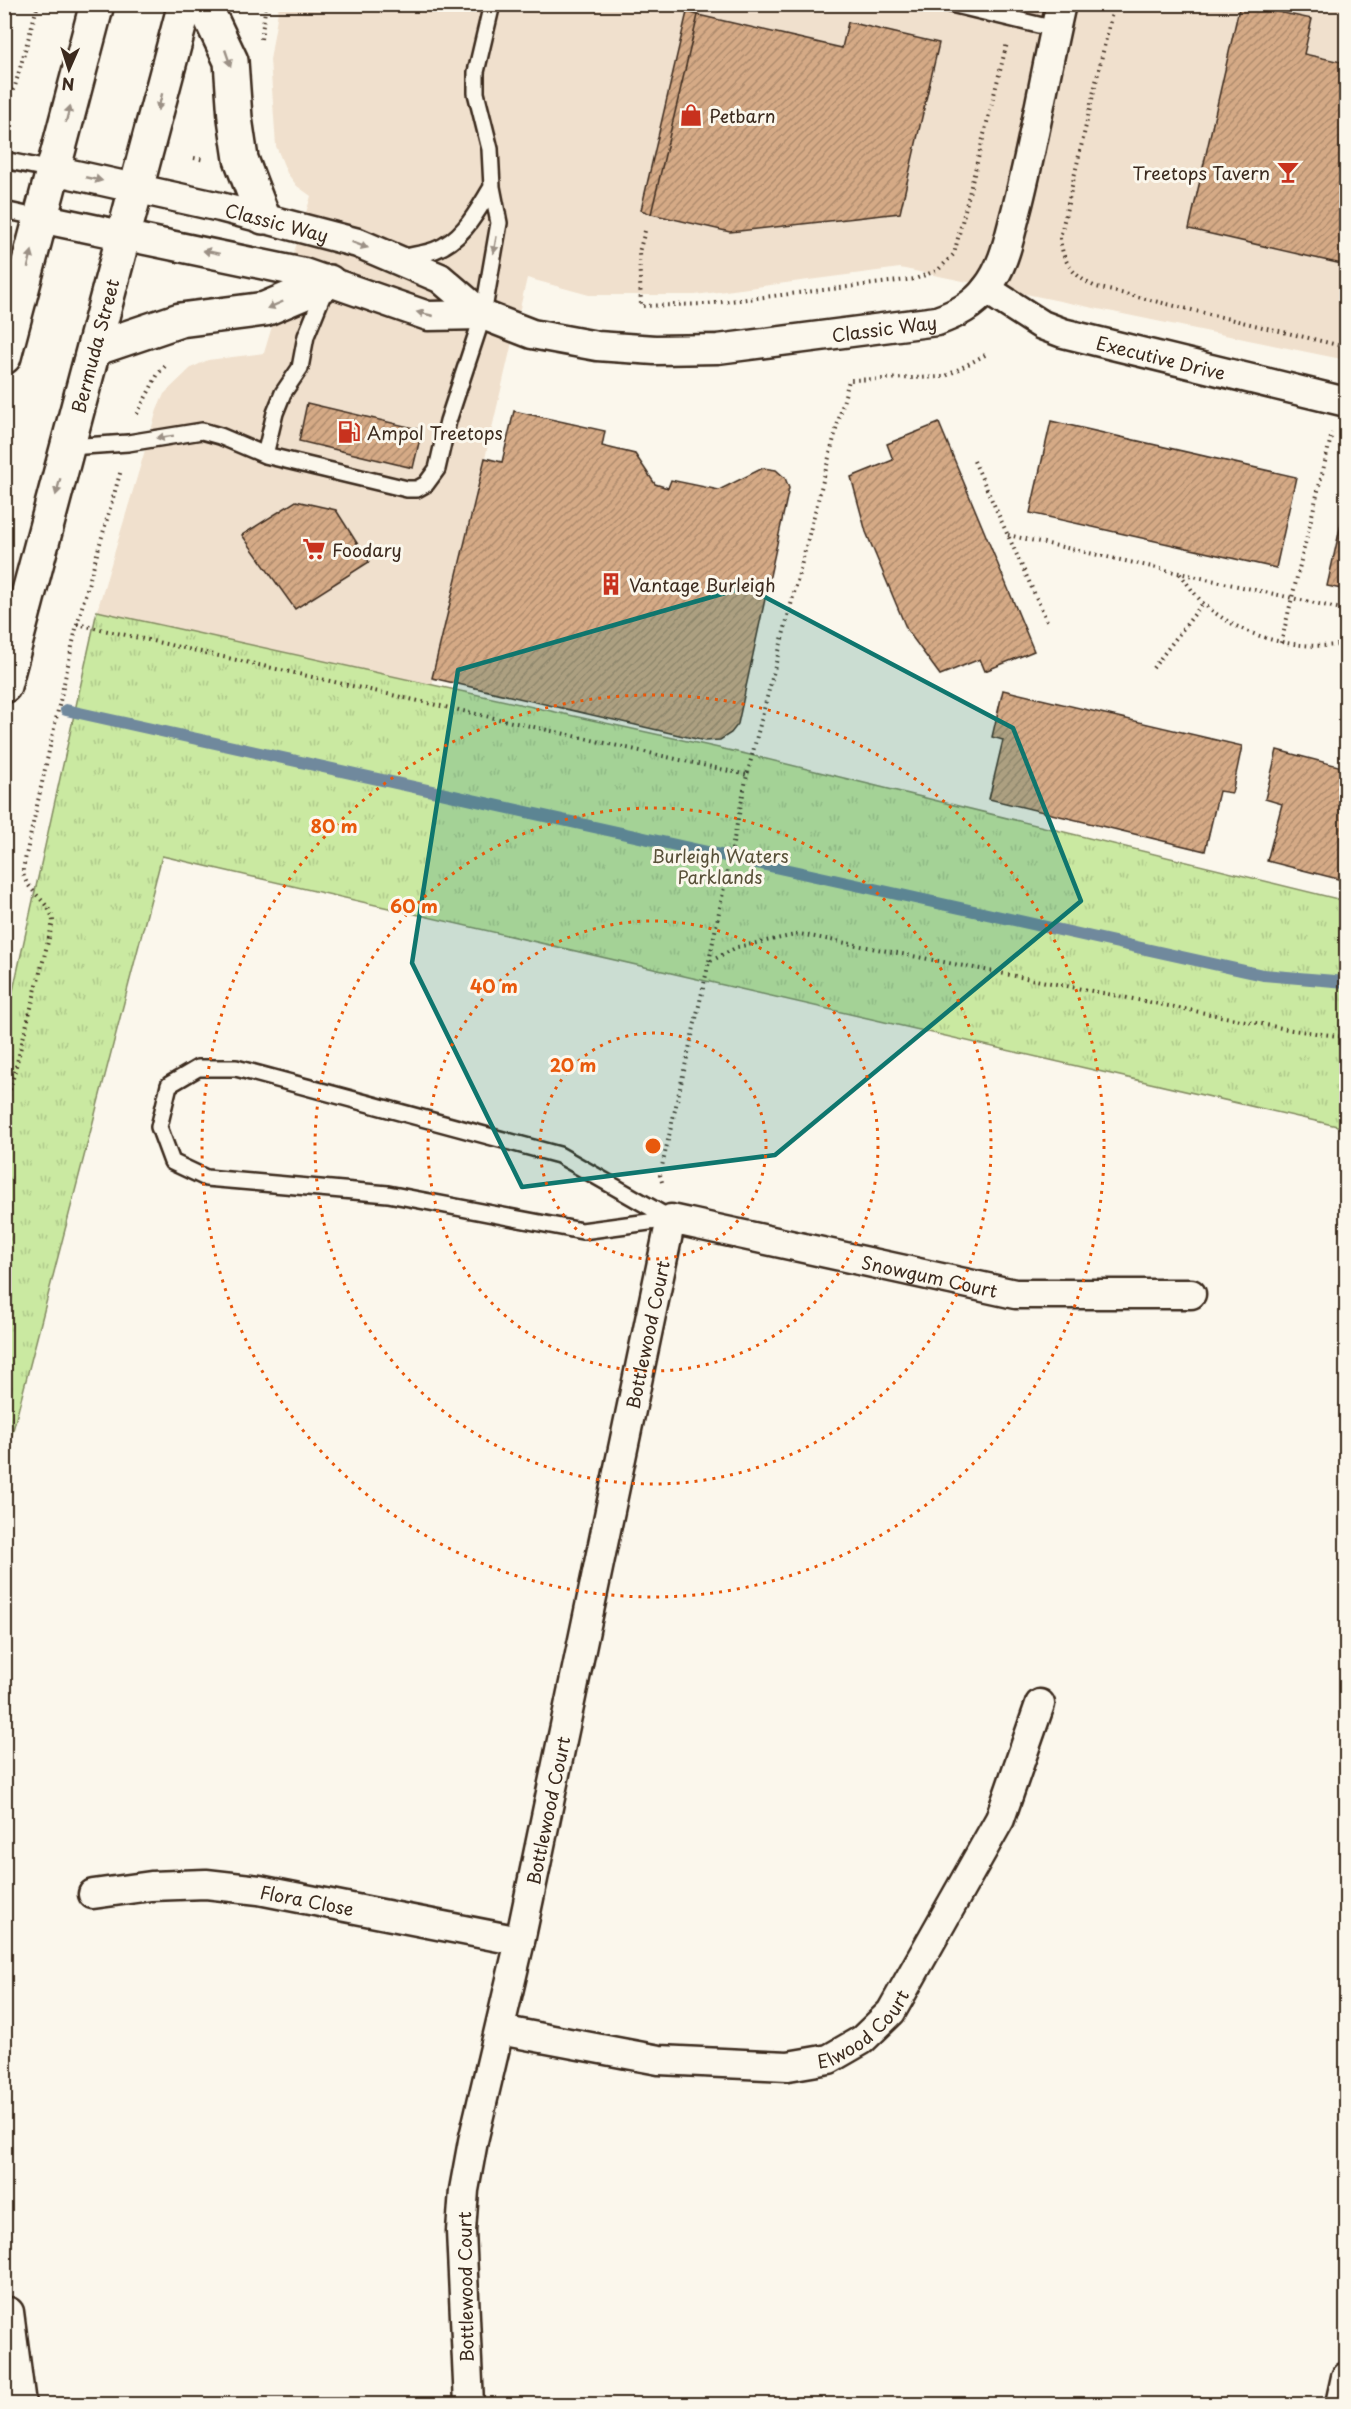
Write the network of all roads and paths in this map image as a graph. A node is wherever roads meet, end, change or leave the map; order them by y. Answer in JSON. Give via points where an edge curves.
{"nodes":[{"id":1,"x":38,"y":4,"type":"edge"},
{"id":2,"x":97,"y":4,"type":"edge"},
{"id":3,"x":185,"y":4,"type":"edge"},
{"id":4,"x":204,"y":4,"type":"edge"},
{"id":5,"x":492,"y":4,"type":"edge"},
{"id":6,"x":951,"y":4,"type":"edge"},
{"id":7,"x":1114,"y":4,"type":"edge"},
{"id":8,"x":1058,"y":17,"type":"edge"},
{"id":9,"x":1012,"y":20,"type":"junction"},
{"id":10,"x":4,"y":106,"type":"edge"},
{"id":11,"x":4,"y":160,"type":"edge"},
{"id":12,"x":53,"y":170,"type":"junction"},
{"id":13,"x":492,"y":187,"type":"junction"},
{"id":14,"x":136,"y":188,"type":"junction"},
{"id":15,"x":4,"y":210,"type":"edge"},
{"id":16,"x":263,"y":217,"type":"junction"},
{"id":17,"x":40,"y":218,"type":"junction"},
{"id":18,"x":645,"y":231,"type":"dead end"},
{"id":19,"x":124,"y":235,"type":"junction"},
{"id":20,"x":396,"y":259,"type":"junction"},
{"id":21,"x":329,"y":282,"type":"junction"},
{"id":22,"x":986,"y":289,"type":"junction"},
{"id":23,"x":483,"y":315,"type":"junction"},
{"id":24,"x":1347,"y":347,"type":"edge"},
{"id":25,"x":94,"y":350,"type":"junction"},
{"id":26,"x":987,"y":354,"type":"dead end"},
{"id":27,"x":4,"y":357,"type":"edge"},
{"id":28,"x":173,"y":358,"type":"dead end"},
{"id":29,"x":1343,"y":401,"type":"edge"},
{"id":30,"x":128,"y":443,"type":"junction"},
{"id":31,"x":69,"y":447,"type":"junction"},
{"id":32,"x":265,"y":455,"type":"junction"},
{"id":33,"x":974,"y":461,"type":"dead end"},
{"id":34,"x":1008,"y":535,"type":"junction"},
{"id":35,"x":1179,"y":573,"type":"junction"},
{"id":36,"x":1292,"y":598,"type":"junction"},
{"id":37,"x":1203,"y":603,"type":"junction"},
{"id":38,"x":1347,"y":610,"type":"edge"},
{"id":39,"x":1047,"y":621,"type":"dead end"},
{"id":40,"x":77,"y":624,"type":"junction"},
{"id":41,"x":1281,"y":643,"type":"junction"},
{"id":42,"x":1347,"y":644,"type":"edge"},
{"id":43,"x":1153,"y":668,"type":"dead end"},
{"id":44,"x":4,"y":686,"type":"edge"},
{"id":45,"x":747,"y":775,"type":"junction"},
{"id":46,"x":709,"y":962,"type":"junction"},
{"id":47,"x":1347,"y":1037,"type":"edge"},
{"id":48,"x":4,"y":1113,"type":"edge"},
{"id":49,"x":671,"y":1219,"type":"junction"},
{"id":50,"x":1191,"y":1294,"type":"dead end"},
{"id":51,"x":1040,"y":1704,"type":"dead end"},
{"id":52,"x":93,"y":1894,"type":"dead end"},
{"id":53,"x":520,"y":1941,"type":"junction"},
{"id":54,"x":500,"y":2030,"type":"junction"},
{"id":55,"x":9,"y":2312,"type":"dead end"},
{"id":56,"x":1347,"y":2377,"type":"edge"},
{"id":57,"x":21,"y":2404,"type":"edge"},
{"id":58,"x":469,"y":2404,"type":"edge"},
{"id":59,"x":1340,"y":2404,"type":"edge"}],
"edges":[{"from":1,"to":10,"type":"path","via":[[15,86]]},
{"from":12,"to":2,"type":"main road","one_way":true},
{"from":3,"to":14,"type":"main road","name":"Bermuda Street","one_way":true},
{"from":4,"to":16,"type":"main road","one_way":true,"via":[[231,61],[241,159]]},
{"from":5,"to":13,"type":"lane","via":[[476,72],[476,93],[490,149]]},
{"from":6,"to":9,"type":"lane"},
{"from":7,"to":24,"type":"path","via":[[1060,238],[1062,255],[1071,272],[1096,287]]},
{"from":8,"to":9,"type":"lane"},
{"from":8,"to":22,"type":"street","name":"Classic Way","via":[[1011,230],[1002,261]]},
{"from":9,"to":18,"type":"path","via":[[954,254],[938,270],[915,279],[862,286],[706,304],[641,306],[639,252]]},
{"from":11,"to":12,"type":"lane"},
{"from":12,"to":14,"type":"street","name":"Classic Way","one_way":true},
{"from":12,"to":17,"type":"main road"},
{"from":13,"to":20,"type":"lane","via":[[469,224],[454,239],[435,250]]},
{"from":13,"to":23,"type":"lane","one_way":true,"via":[[499,223]]},
{"from":14,"to":16,"type":"street","name":"Classic Way"},
{"from":14,"to":19,"type":"main road","name":"Bermuda Street"},
{"from":15,"to":17,"type":"lane"},
{"from":16,"to":20,"type":"street","name":"Classic Way","one_way":true,"via":[[358,243]]},
{"from":17,"to":19,"type":"street","name":"Classic Way"},
{"from":27,"to":17,"type":"main road","one_way":true},
{"from":21,"to":19,"type":"street","name":"Classic Way","one_way":true},
{"from":19,"to":25,"type":"main road","name":"Bermuda Street"},
{"from":20,"to":23,"type":"street","name":"Classic Way","via":[[440,278]]},
{"from":23,"to":21,"type":"street","name":"Classic Way","one_way":true,"via":[[428,316]]},
{"from":21,"to":25,"type":"main road","one_way":true,"via":[[265,309],[180,320]]},
{"from":21,"to":32,"type":"lane","via":[[306,336],[300,368],[275,413]]},
{"from":22,"to":23,"type":"street","name":"Classic Way","via":[[957,313],[937,321],[718,349],[597,346],[532,334]]},
{"from":22,"to":29,"type":"street","name":"Executive Drive","via":[[1042,325],[1063,333]]},
{"from":23,"to":32,"type":"lane","via":[[448,421],[437,469],[426,484],[407,489]]},
{"from":25,"to":31,"type":"main road","name":"Bermuda Street"},
{"from":26,"to":45,"type":"path","via":[[944,376],[849,380]]},
{"from":28,"to":30,"type":"path","via":[[146,395]]},
{"from":29,"to":36,"type":"path"},
{"from":30,"to":31,"type":"lane"},
{"from":32,"to":30,"type":"lane","one_way":true,"via":[[202,431]]},
{"from":30,"to":40,"type":"path"},
{"from":31,"to":44,"type":"main road","name":"Bermuda Street","one_way":true},
{"from":33,"to":34,"type":"path"},
{"from":34,"to":35,"type":"path"},
{"from":34,"to":39,"type":"path"},
{"from":35,"to":36,"type":"path"},
{"from":35,"to":37,"type":"path"},
{"from":36,"to":38,"type":"path"},
{"from":36,"to":41,"type":"path"},
{"from":37,"to":41,"type":"path","via":[[1241,628]]},
{"from":37,"to":43,"type":"path"},
{"from":40,"to":45,"type":"path"},
{"from":40,"to":48,"type":"path","via":[[23,869],[24,879],[51,912],[53,922]]},
{"from":41,"to":42,"type":"path"},
{"from":45,"to":46,"type":"path"},
{"from":46,"to":47,"type":"path","via":[[737,947],[800,934],[1292,1030]]},
{"from":46,"to":49,"type":"path","via":[[660,1175]]},
{"from":49,"to":49,"type":"lane","via":[[582,1231],[388,1194],[206,1179],[172,1162],[159,1127],[169,1085],[198,1068],[237,1068],[559,1155]]},
{"from":49,"to":50,"type":"street","name":"Snowgum Court","via":[[1015,1294]]},
{"from":49,"to":53,"type":"street","name":"Bottlewood Court"},
{"from":51,"to":54,"type":"street","name":"Elwood Court","via":[[1000,1819],[891,2012],[862,2040],[829,2059],[788,2066],[659,2060]]},
{"from":52,"to":53,"type":"street","name":"Flora Close","via":[[152,1886],[228,1886]]},
{"from":53,"to":54,"type":"street","name":"Bottlewood Court"},
{"from":54,"to":58,"type":"street","name":"Bottlewood Court","via":[[464,2190],[462,2278]]},
{"from":55,"to":57,"type":"street"},
{"from":56,"to":59,"type":"street"}]}
